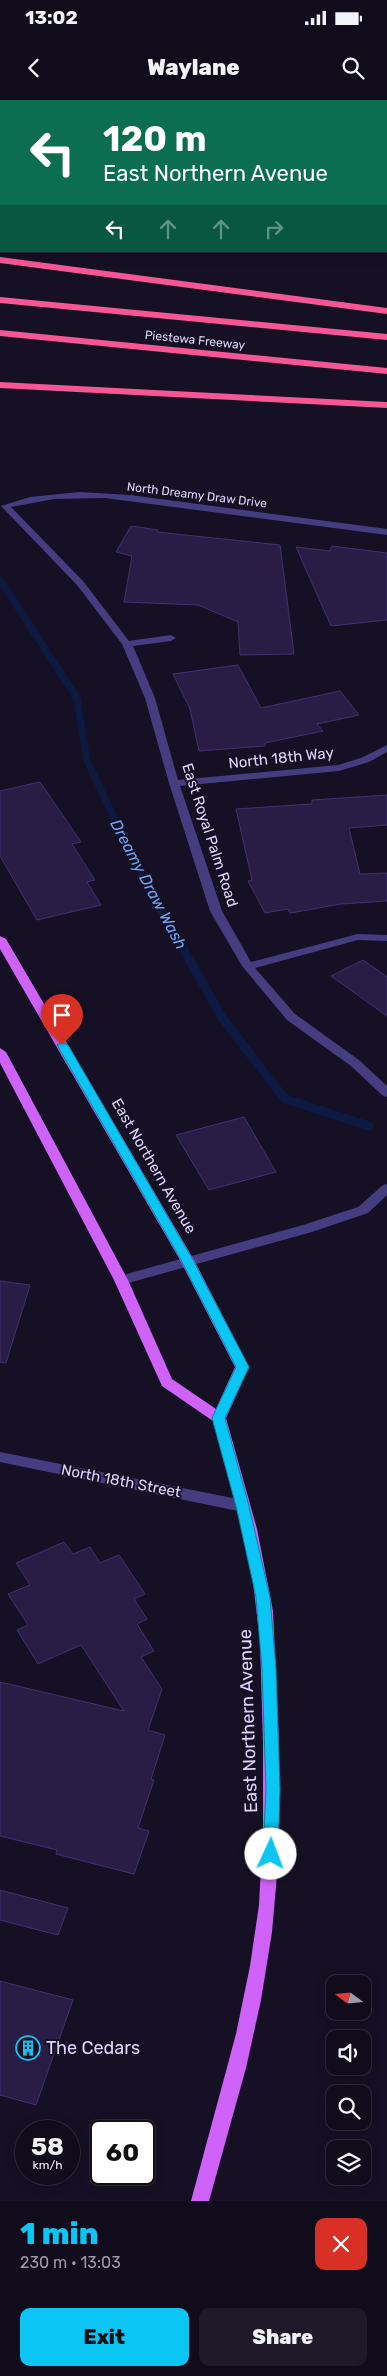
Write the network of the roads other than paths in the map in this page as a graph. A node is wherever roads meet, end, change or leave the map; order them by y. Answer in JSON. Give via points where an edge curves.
{"nodes":[{"id":1,"x":0,"y":260,"type":"edge"},
{"id":2,"x":0,"y":300,"type":"edge"},
{"id":3,"x":387,"y":311,"type":"edge"},
{"id":4,"x":0,"y":333,"type":"edge"},
{"id":5,"x":387,"y":337,"type":"edge"},
{"id":6,"x":387,"y":371,"type":"edge"},
{"id":7,"x":0,"y":384,"type":"edge"},
{"id":8,"x":387,"y":405,"type":"edge"},
{"id":9,"x":5,"y":506,"type":"joint"},
{"id":10,"x":387,"y":532,"type":"edge"},
{"id":11,"x":171,"y":638,"type":"dead end"},
{"id":12,"x":127,"y":644,"type":"junction"},
{"id":13,"x":387,"y":748,"type":"edge"},
{"id":14,"x":174,"y":783,"type":"junction"},
{"id":15,"x":387,"y":938,"type":"edge"},
{"id":16,"x":0,"y":939,"type":"edge"},
{"id":17,"x":248,"y":966,"type":"junction"},
{"id":18,"x":0,"y":1052,"type":"edge"},
{"id":19,"x":387,"y":1093,"type":"edge"},
{"id":20,"x":387,"y":1188,"type":"edge"},
{"id":21,"x":187,"y":1260,"type":"junction"},
{"id":22,"x":121,"y":1280,"type":"junction"},
{"id":23,"x":219,"y":1418,"type":"junction"},
{"id":24,"x":0,"y":1457,"type":"edge"},
{"id":25,"x":243,"y":1506,"type":"junction"},
{"id":26,"x":200,"y":2201,"type":"edge"}],
"edges":[{"from":1,"to":3,"type":"highway"},
{"from":2,"to":5,"type":"highway","name":"Piestewa Freeway"},
{"from":4,"to":6,"type":"highway","name":"Piestewa Freeway"},
{"from":7,"to":8,"type":"highway"},
{"from":9,"to":10,"type":"street","name":"North Dreamy Draw Drive","via":[[60,494],[115,497]]},
{"from":9,"to":12,"type":"street","name":"East Royal Palm Road","via":[[80,584]]},
{"from":11,"to":12,"type":"street"},
{"from":12,"to":14,"type":"street","name":"East Royal Palm Road","via":[[150,698]]},
{"from":13,"to":14,"type":"street","name":"North 18th Way","via":[[365,760],[339,768]]},
{"from":14,"to":17,"type":"street","name":"East Royal Palm Road","via":[[216,911]]},
{"from":15,"to":17,"type":"street","via":[[358,937]]},
{"from":16,"to":21,"type":"main road","name":"East Northern Avenue"},
{"from":17,"to":19,"type":"street","name":"East Royal Palm Road","via":[[291,1017],[355,1064]]},
{"from":18,"to":22,"type":"main road"},
{"from":20,"to":21,"type":"street","via":[[363,1210],[307,1229]]},
{"from":21,"to":22,"type":"street"},
{"from":21,"to":23,"type":"main road","name":"East Northern Avenue","via":[[242,1367]]},
{"from":22,"to":23,"type":"main road","via":[[167,1382]]},
{"from":23,"to":25,"type":"main road","name":"East Northern Avenue"},
{"from":24,"to":25,"type":"street","name":"North 18th Street"},
{"from":25,"to":26,"type":"main road","name":"East Northern Avenue","via":[[263,1597],[269,1669],[273,1789],[269,1886],[248,2022]]}]}
